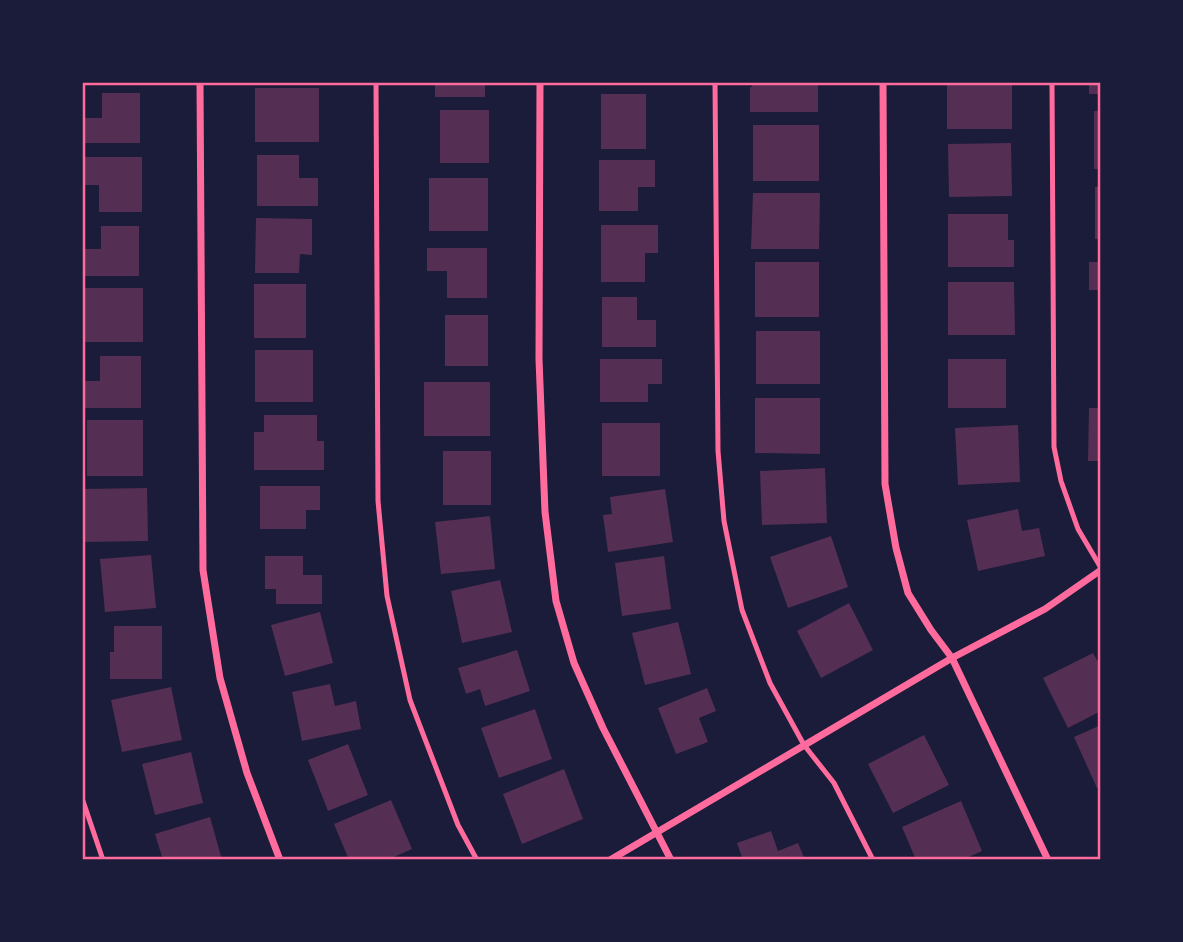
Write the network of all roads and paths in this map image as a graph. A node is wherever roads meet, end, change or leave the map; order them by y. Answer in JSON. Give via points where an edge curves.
{"nodes":[{"id":1,"x":200,"y":82,"type":"edge"},
{"id":2,"x":376,"y":82,"type":"edge"},
{"id":3,"x":540,"y":82,"type":"edge"},
{"id":4,"x":715,"y":82,"type":"edge"},
{"id":5,"x":883,"y":82,"type":"edge"},
{"id":6,"x":1052,"y":82,"type":"edge"},
{"id":7,"x":1101,"y":569,"type":"edge"},
{"id":8,"x":952,"y":658,"type":"junction"},
{"id":9,"x":804,"y":745,"type":"junction"},
{"id":10,"x":82,"y":799,"type":"edge"},
{"id":11,"x":657,"y":832,"type":"junction"},
{"id":12,"x":103,"y":860,"type":"edge"},
{"id":13,"x":280,"y":860,"type":"edge"},
{"id":14,"x":477,"y":860,"type":"edge"},
{"id":15,"x":610,"y":860,"type":"edge"},
{"id":16,"x":671,"y":860,"type":"edge"},
{"id":17,"x":873,"y":860,"type":"edge"},
{"id":18,"x":1048,"y":860,"type":"edge"}],
"edges":[{"from":1,"to":13,"type":"street","via":[[202,569],[220,678],[247,773]]},
{"from":2,"to":14,"type":"lane","via":[[377,501],[387,596],[410,700],[458,825]]},
{"from":3,"to":11,"type":"street","via":[[539,359],[545,512],[556,601],[574,663]]},
{"from":4,"to":9,"type":"lane","via":[[718,451],[724,521],[742,610],[769,683]]},
{"from":5,"to":8,"type":"street","via":[[885,484],[908,593]]},
{"from":6,"to":7,"type":"lane","via":[[1054,447],[1078,529]]},
{"from":7,"to":8,"type":"street","via":[[1045,609]]},
{"from":8,"to":9,"type":"street"},
{"from":8,"to":18,"type":"street"},
{"from":9,"to":11,"type":"street"},
{"from":9,"to":17,"type":"lane","via":[[834,783]]},
{"from":10,"to":12,"type":"lane"},
{"from":11,"to":15,"type":"street"},
{"from":11,"to":16,"type":"street"}]}
